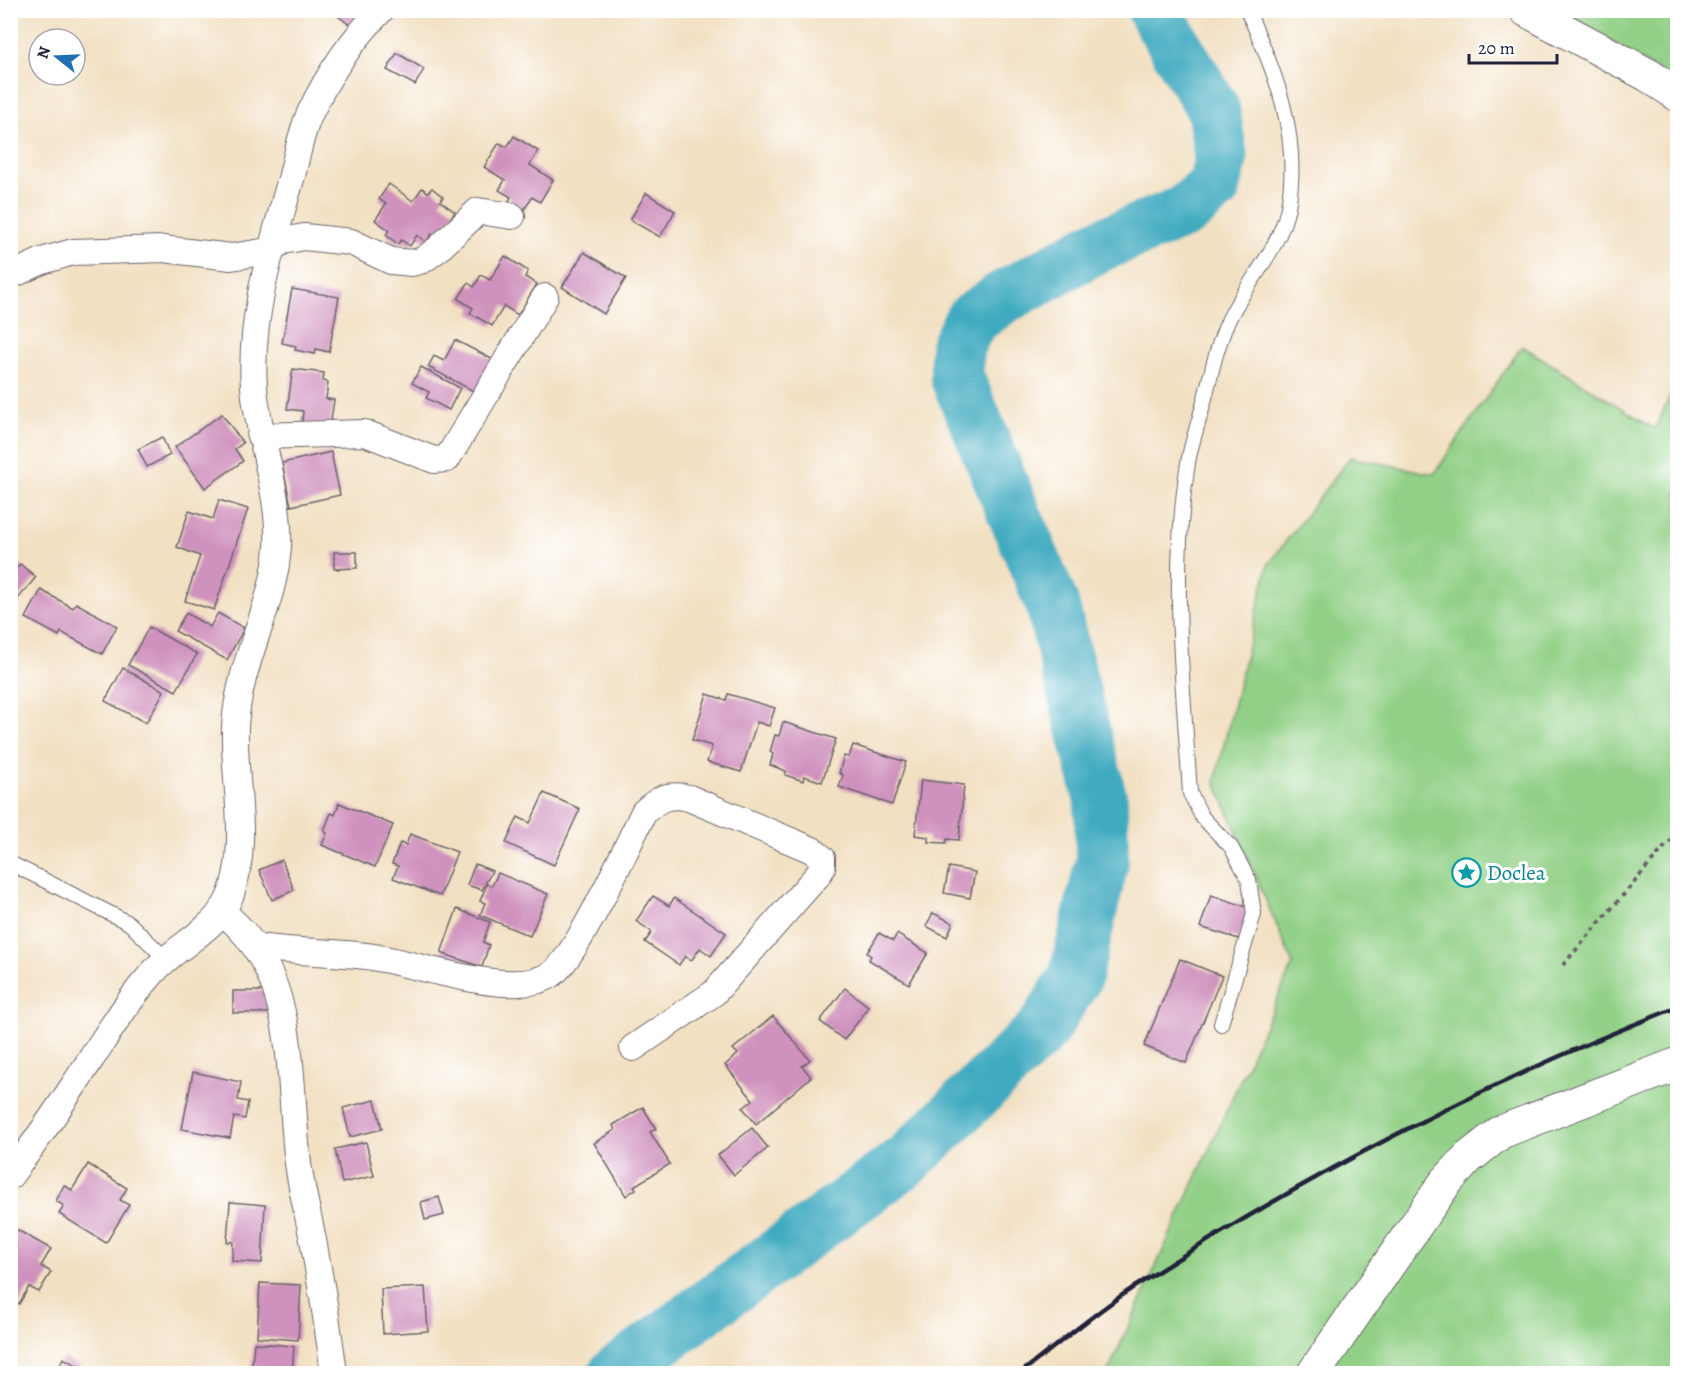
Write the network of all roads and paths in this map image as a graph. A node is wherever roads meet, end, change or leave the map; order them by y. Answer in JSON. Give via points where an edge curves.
{"nodes":[{"id":1,"x":381,"y":10,"type":"edge"},
{"id":2,"x":1247,"y":10,"type":"edge"},
{"id":3,"x":1526,"y":10,"type":"edge"},
{"id":4,"x":1677,"y":95,"type":"edge"},
{"id":5,"x":513,"y":216,"type":"dead end"},
{"id":6,"x":268,"y":251,"type":"junction"},
{"id":7,"x":10,"y":276,"type":"edge"},
{"id":8,"x":545,"y":297,"type":"dead end"},
{"id":9,"x":260,"y":436,"type":"junction"},
{"id":10,"x":1677,"y":836,"type":"edge"},
{"id":11,"x":10,"y":863,"type":"edge"},
{"id":12,"x":221,"y":911,"type":"junction"},
{"id":13,"x":258,"y":950,"type":"junction"},
{"id":14,"x":166,"y":959,"type":"junction"},
{"id":15,"x":1563,"y":965,"type":"dead end"},
{"id":16,"x":1221,"y":1024,"type":"dead end"},
{"id":17,"x":633,"y":1048,"type":"dead end"},
{"id":18,"x":1677,"y":1064,"type":"edge"},
{"id":19,"x":10,"y":1176,"type":"edge"},
{"id":20,"x":334,"y":1374,"type":"edge"},
{"id":21,"x":1313,"y":1374,"type":"edge"}],
"edges":[{"from":1,"to":6,"type":"street","via":[[341,61],[309,115]]},
{"from":2,"to":16,"type":"lane","via":[[1268,56],[1286,112],[1292,160],[1288,208],[1270,252],[1233,312],[1218,351],[1188,461],[1179,541],[1190,793],[1202,817],[1231,847],[1248,880],[1254,914]]},
{"from":3,"to":4,"type":"street","via":[[1648,75]]},
{"from":5,"to":6,"type":"street","via":[[478,211],[438,249],[412,263],[391,261],[351,242],[324,237],[293,238]]},
{"from":6,"to":7,"type":"street","via":[[231,256],[163,249],[73,252]]},
{"from":6,"to":9,"type":"street","via":[[255,348],[254,385]]},
{"from":8,"to":9,"type":"street","via":[[447,459],[434,460],[365,433]]},
{"from":9,"to":12,"type":"street","via":[[278,542],[273,576],[240,685],[235,727],[239,847],[231,893]]},
{"from":10,"to":15,"type":"path"},
{"from":11,"to":14,"type":"lane","via":[[129,923]]},
{"from":12,"to":13,"type":"street","via":[[241,926]]},
{"from":12,"to":14,"type":"street"},
{"from":13,"to":17,"type":"street","via":[[366,956],[500,984],[534,982],[553,973],[571,951],[644,812],[658,799],[674,795],[812,850],[822,858],[817,876],[714,993]]},
{"from":13,"to":20,"type":"street","via":[[286,1022],[298,1164]]},
{"from":14,"to":19,"type":"street","via":[[127,1004]]},
{"from":18,"to":21,"type":"street","via":[[1501,1132],[1467,1158],[1445,1182]]}]}
